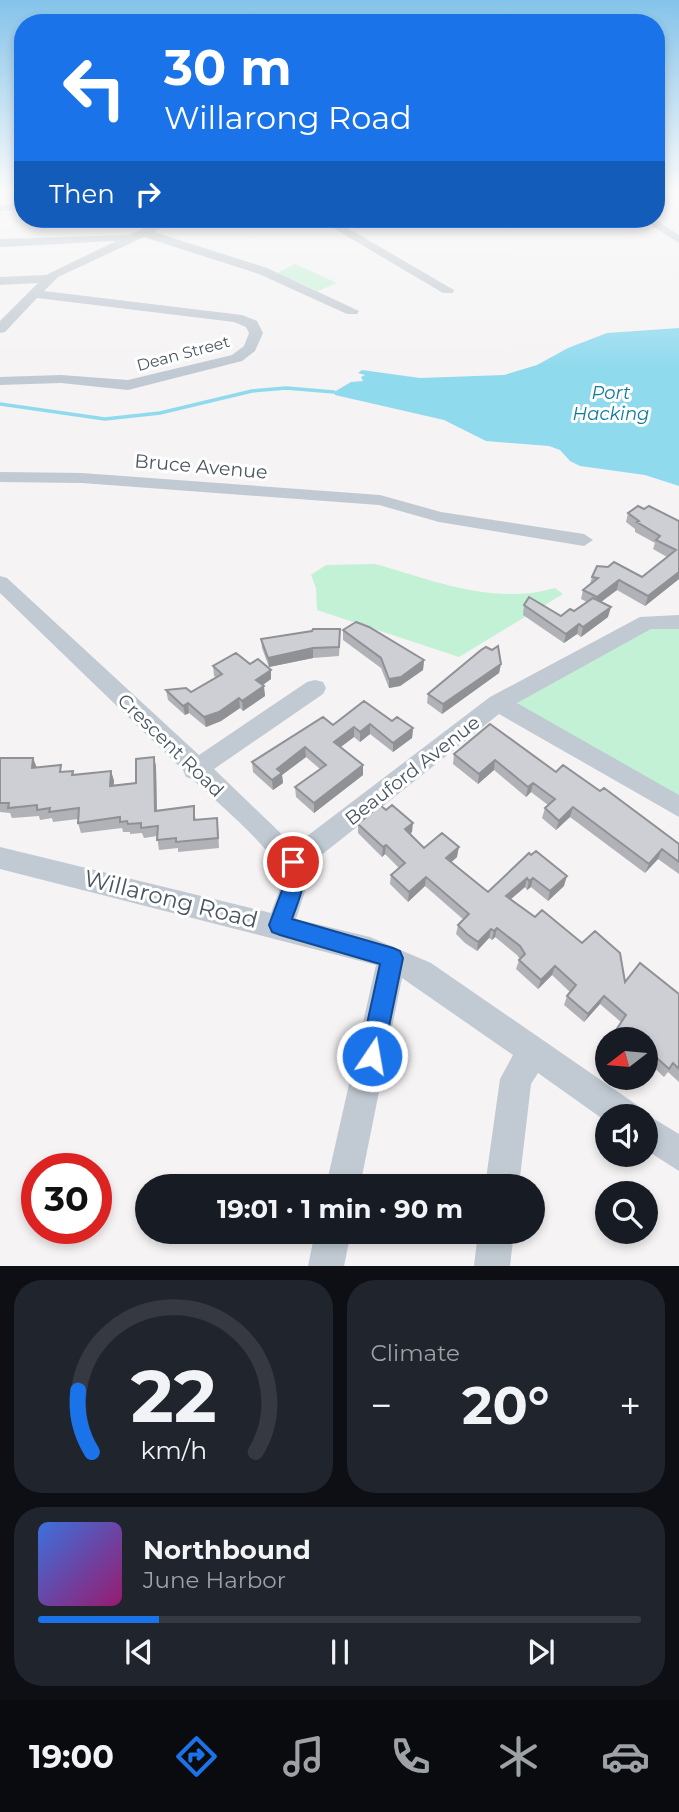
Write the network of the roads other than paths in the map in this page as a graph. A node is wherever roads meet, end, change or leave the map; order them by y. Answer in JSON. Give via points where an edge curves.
{"nodes":[{"id":1,"x":108,"y":249,"type":"edge"},
{"id":2,"x":186,"y":249,"type":"edge"},
{"id":3,"x":377,"y":249,"type":"edge"},
{"id":4,"x":47,"y":279,"type":"junction"},
{"id":5,"x":0,"y":281,"type":"edge"},
{"id":6,"x":448,"y":290,"type":"dead end"},
{"id":7,"x":33,"y":295,"type":"junction"},
{"id":8,"x":352,"y":311,"type":"dead end"},
{"id":9,"x":0,"y":329,"type":"edge"},
{"id":10,"x":0,"y":381,"type":"edge"},
{"id":11,"x":0,"y":477,"type":"edge"},
{"id":12,"x":584,"y":540,"type":"dead end"},
{"id":13,"x":0,"y":582,"type":"edge"},
{"id":14,"x":679,"y":622,"type":"edge"},
{"id":15,"x":315,"y":688,"type":"dead end"},
{"id":16,"x":498,"y":703,"type":"junction"},
{"id":17,"x":195,"y":770,"type":"junction"},
{"id":18,"x":679,"y":807,"type":"edge"},
{"id":19,"x":0,"y":858,"type":"edge"},
{"id":20,"x":293,"y":862,"type":"junction"},
{"id":21,"x":280,"y":925,"type":"junction"},
{"id":22,"x":393,"y":958,"type":"junction"},
{"id":23,"x":534,"y":1051,"type":"junction"},
{"id":24,"x":609,"y":1104,"type":"edge"},
{"id":25,"x":658,"y":1139,"type":"edge"},
{"id":26,"x":679,"y":1154,"type":"edge"},
{"id":27,"x":346,"y":1174,"type":"edge"},
{"id":28,"x":504,"y":1174,"type":"edge"},
{"id":29,"x":331,"y":1244,"type":"edge"},
{"id":30,"x":495,"y":1244,"type":"edge"},
{"id":31,"x":326,"y":1266,"type":"edge"},
{"id":32,"x":492,"y":1266,"type":"edge"}],
"edges":[{"from":1,"to":4,"type":"street"},
{"from":2,"to":8,"type":"street","via":[[263,271]]},
{"from":3,"to":6,"type":"street"},
{"from":4,"to":5,"type":"street"},
{"from":4,"to":7,"type":"street"},
{"from":7,"to":9,"type":"street"},
{"from":7,"to":10,"type":"street","name":"Dean Street","via":[[230,316],[246,321],[257,333],[250,348],[237,358],[128,385],[61,379]]},
{"from":11,"to":12,"type":"street","name":"Bruce Avenue","via":[[82,478],[380,500],[397,505],[421,499],[464,521]]},
{"from":13,"to":17,"type":"street","name":"Crescent Road"},
{"from":14,"to":16,"type":"street","name":"Beauford Avenue","via":[[647,622]]},
{"from":15,"to":17,"type":"street"},
{"from":16,"to":18,"type":"street","name":"Beauford Avenue"},
{"from":16,"to":20,"type":"street","name":"Beauford Avenue"},
{"from":17,"to":20,"type":"street","name":"Crescent Road"},
{"from":19,"to":21,"type":"street","name":"Willarong Road"},
{"from":20,"to":21,"type":"street","via":[[294,885]]},
{"from":21,"to":22,"type":"street","name":"Willarong Road"},
{"from":22,"to":23,"type":"street","name":"Willarong Road"},
{"from":22,"to":27,"type":"street"},
{"from":23,"to":24,"type":"street","name":"Willarong Road"},
{"from":23,"to":28,"type":"street","via":[[516,1079]]},
{"from":25,"to":26,"type":"street"},
{"from":29,"to":31,"type":"street"},
{"from":30,"to":32,"type":"street"}]}
